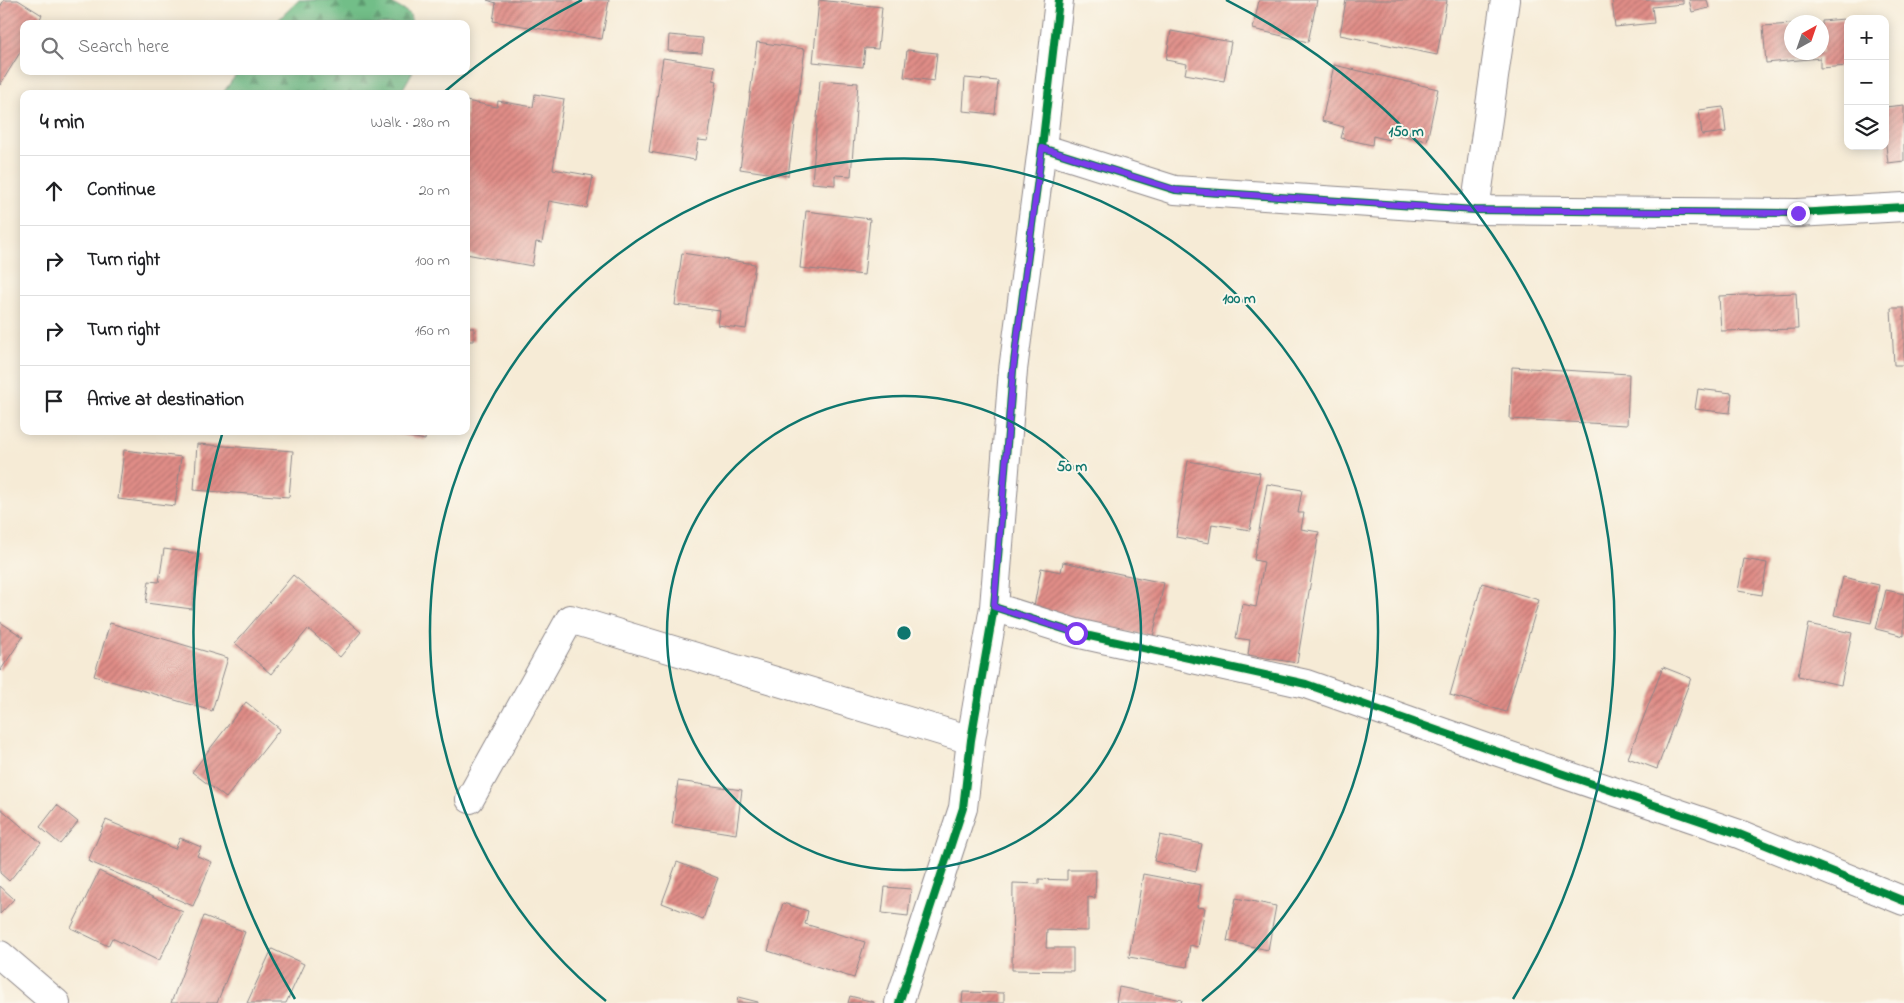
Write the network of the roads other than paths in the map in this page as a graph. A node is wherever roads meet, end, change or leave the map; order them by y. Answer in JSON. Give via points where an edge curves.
{"nodes":[{"id":1,"x":1059,"y":0,"type":"edge"},
{"id":2,"x":1505,"y":0,"type":"edge"},
{"id":3,"x":1042,"y":148,"type":"junction"},
{"id":4,"x":1904,"y":207,"type":"edge"},
{"id":5,"x":1475,"y":210,"type":"junction"},
{"id":6,"x":994,"y":607,"type":"junction"},
{"id":7,"x":971,"y":740,"type":"junction"},
{"id":8,"x":470,"y":800,"type":"dead end"},
{"id":9,"x":1904,"y":900,"type":"edge"},
{"id":10,"x":0,"y":955,"type":"edge"},
{"id":11,"x":56,"y":1003,"type":"edge"},
{"id":12,"x":899,"y":1003,"type":"edge"}],
"edges":[{"from":1,"to":3,"type":"street"},
{"from":2,"to":5,"type":"street"},
{"from":3,"to":5,"type":"street","via":[[1176,190]]},
{"from":3,"to":6,"type":"street","via":[[1013,370]]},
{"from":4,"to":5,"type":"street","via":[[1798,213]]},
{"from":6,"to":7,"type":"street"},
{"from":6,"to":9,"type":"street","via":[[1076,633],[1306,684],[1739,834]]},
{"from":7,"to":8,"type":"street","via":[[570,619]]},
{"from":7,"to":12,"type":"street","via":[[963,808]]},
{"from":10,"to":11,"type":"street"}]}
